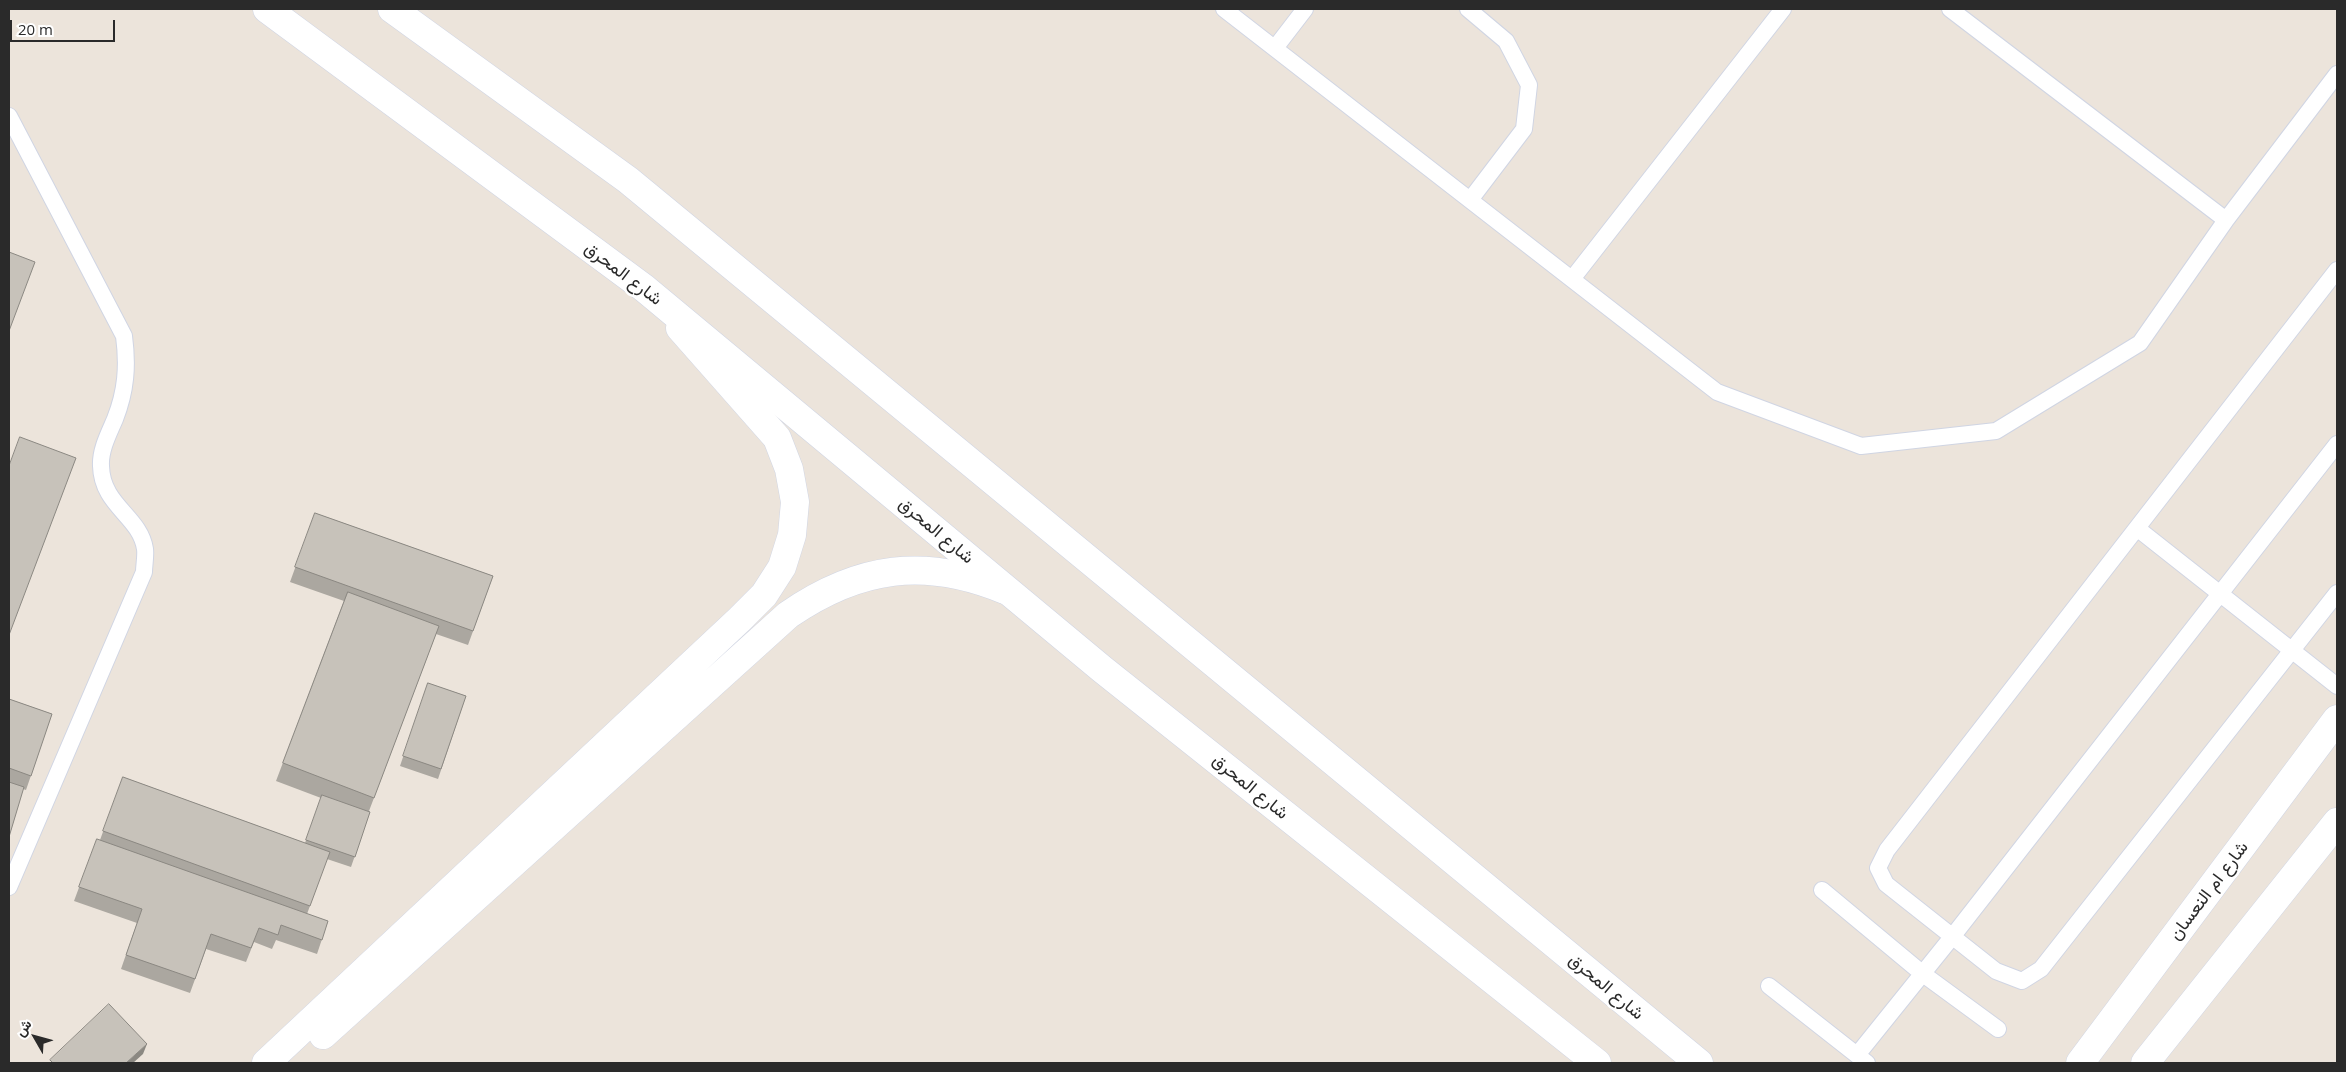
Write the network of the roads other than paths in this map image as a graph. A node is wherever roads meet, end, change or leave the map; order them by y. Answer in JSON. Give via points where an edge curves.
{"nodes":[{"id":1,"x":267,"y":9,"type":"edge"},
{"id":2,"x":392,"y":9,"type":"edge"},
{"id":3,"x":1224,"y":9,"type":"edge"},
{"id":4,"x":1305,"y":9,"type":"edge"},
{"id":5,"x":1468,"y":9,"type":"edge"},
{"id":6,"x":1783,"y":9,"type":"edge"},
{"id":7,"x":1950,"y":9,"type":"edge"},
{"id":8,"x":1275,"y":48,"type":"junction"},
{"id":9,"x":2337,"y":74,"type":"edge"},
{"id":10,"x":9,"y":116,"type":"edge"},
{"id":11,"x":1470,"y":200,"type":"junction"},
{"id":12,"x":2226,"y":220,"type":"junction"},
{"id":13,"x":2337,"y":270,"type":"edge"},
{"id":14,"x":1572,"y":279,"type":"junction"},
{"id":15,"x":644,"y":288,"type":"junction"},
{"id":16,"x":2337,"y":444,"type":"edge"},
{"id":17,"x":2138,"y":529,"type":"junction"},
{"id":18,"x":1010,"y":592,"type":"junction"},
{"id":19,"x":2337,"y":593,"type":"edge"},
{"id":20,"x":2221,"y":594,"type":"junction"},
{"id":21,"x":2293,"y":649,"type":"junction"},
{"id":22,"x":2337,"y":686,"type":"edge"},
{"id":23,"x":2337,"y":719,"type":"edge"},
{"id":24,"x":2337,"y":822,"type":"edge"},
{"id":25,"x":9,"y":887,"type":"edge"},
{"id":26,"x":1822,"y":890,"type":"dead end"},
{"id":27,"x":1952,"y":937,"type":"junction"},
{"id":28,"x":1923,"y":974,"type":"junction"},
{"id":29,"x":1769,"y":986,"type":"dead end"},
{"id":30,"x":1998,"y":1029,"type":"dead end"},
{"id":31,"x":2103,"y":1033,"type":"junction"},
{"id":32,"x":1862,"y":1059,"type":"edge"},
{"id":33,"x":266,"y":1063,"type":"edge"},
{"id":34,"x":292,"y":1063,"type":"edge"},
{"id":35,"x":1597,"y":1063,"type":"edge"},
{"id":36,"x":1699,"y":1063,"type":"edge"},
{"id":37,"x":2064,"y":1063,"type":"edge"},
{"id":38,"x":2080,"y":1063,"type":"edge"},
{"id":39,"x":2145,"y":1063,"type":"edge"}],
"edges":[{"from":1,"to":15,"type":"main road","name":"شارع المحرق"},
{"from":2,"to":36,"type":"main road","name":"شارع المحرق","via":[[628,180]]},
{"from":3,"to":8,"type":"lane"},
{"from":4,"to":8,"type":"lane"},
{"from":5,"to":11,"type":"lane","via":[[1506,41],[1529,85],[1524,129]]},
{"from":6,"to":14,"type":"lane"},
{"from":7,"to":12,"type":"lane"},
{"from":8,"to":11,"type":"lane"},
{"from":9,"to":12,"type":"lane"},
{"from":10,"to":25,"type":"lane","via":[[124,336],[126,380],[100,464],[103,484],[112,501],[138,531],[145,548],[144,572]]},
{"from":11,"to":14,"type":"lane"},
{"from":12,"to":14,"type":"lane","via":[[2140,344],[1996,431],[1861,446],[1717,392]]},
{"from":13,"to":17,"type":"lane"},
{"from":15,"to":18,"type":"main road","name":"شارع المحرق"},
{"from":15,"to":33,"type":"main road","via":[[776,438],[790,469],[795,502],[792,535],[782,567],[764,595],[740,619]]},
{"from":16,"to":20,"type":"lane"},
{"from":17,"to":20,"type":"lane"},
{"from":17,"to":27,"type":"lane","via":[[1887,850],[1878,868],[1886,884]]},
{"from":18,"to":34,"type":"main road","via":[[981,580],[919,570],[857,579],[810,600],[788,615]]},
{"from":18,"to":35,"type":"main road","name":"شارع المحرق"},
{"from":19,"to":21,"type":"lane"},
{"from":20,"to":21,"type":"lane"},
{"from":20,"to":27,"type":"lane"},
{"from":21,"to":22,"type":"lane"},
{"from":21,"to":27,"type":"lane","via":[[2041,969],[2022,982],[1996,971]]},
{"from":23,"to":31,"type":"main road","name":"شارع ام النعسان"},
{"from":24,"to":39,"type":"main road"},
{"from":26,"to":28,"type":"lane"},
{"from":27,"to":28,"type":"lane"},
{"from":28,"to":30,"type":"lane"},
{"from":28,"to":32,"type":"lane"},
{"from":29,"to":32,"type":"lane"},
{"from":31,"to":37,"type":"main road"},
{"from":31,"to":38,"type":"main road","name":"شارع ام النعسان"}]}
